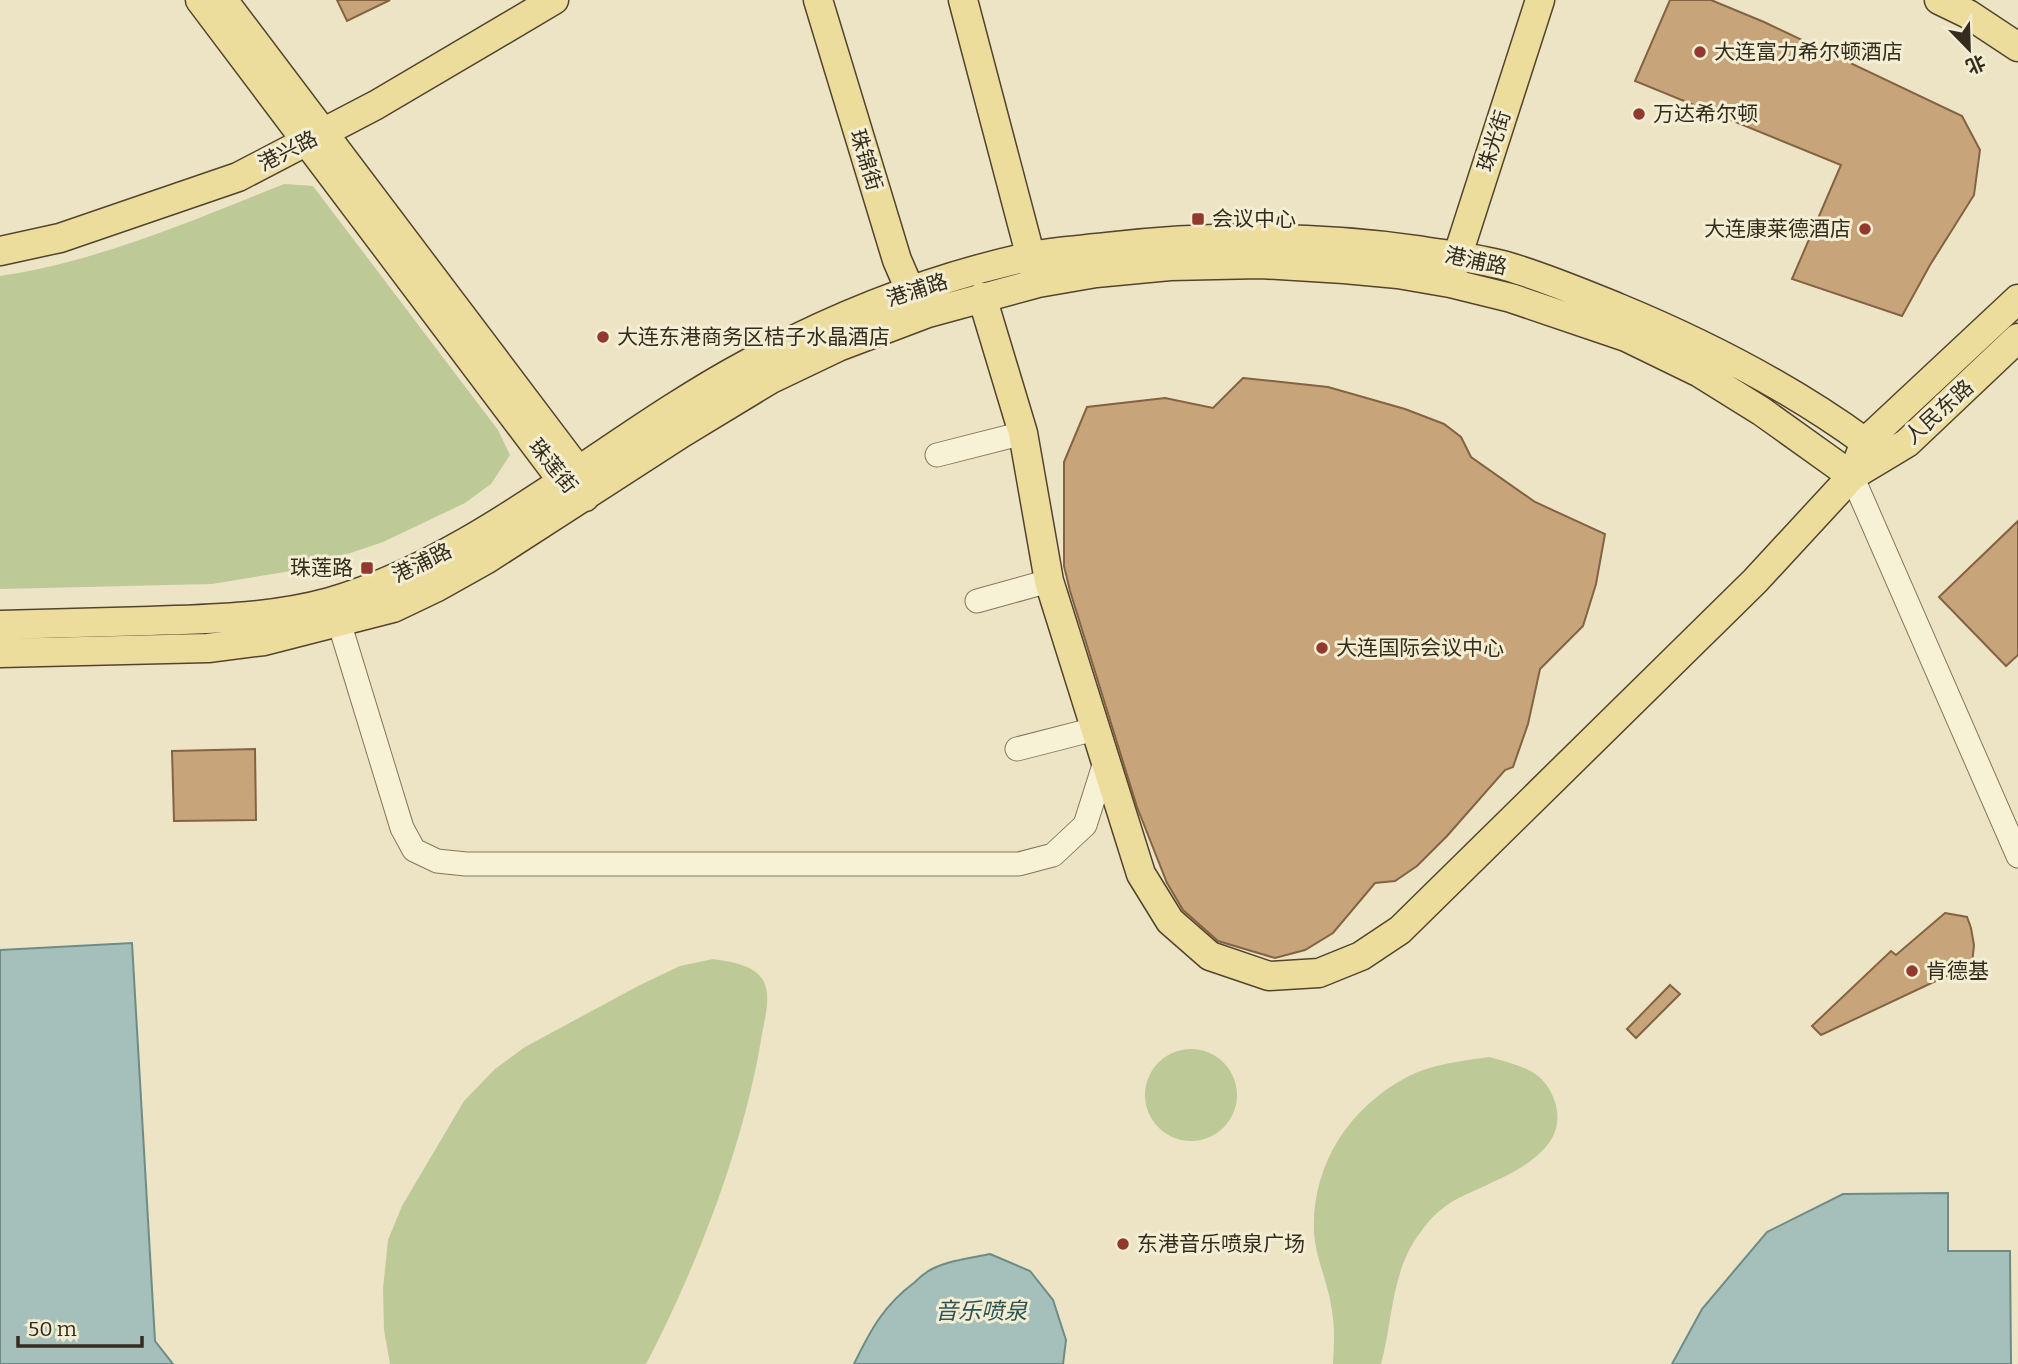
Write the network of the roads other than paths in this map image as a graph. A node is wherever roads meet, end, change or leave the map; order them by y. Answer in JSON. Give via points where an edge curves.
{"nodes":[{"id":1,"x":200,"y":0,"type":"edge"},
{"id":2,"x":223,"y":0,"type":"edge"},
{"id":3,"x":554,"y":0,"type":"edge"},
{"id":4,"x":818,"y":0,"type":"edge"},
{"id":5,"x":962,"y":0,"type":"edge"},
{"id":6,"x":1540,"y":0,"type":"edge"},
{"id":7,"x":1939,"y":0,"type":"edge"},
{"id":8,"x":2018,"y":47,"type":"edge"},
{"id":9,"x":315,"y":137,"type":"junction"},
{"id":10,"x":0,"y":251,"type":"edge"},
{"id":11,"x":1031,"y":256,"type":"junction"},
{"id":12,"x":1453,"y":269,"type":"junction"},
{"id":13,"x":1038,"y":283,"type":"junction"},
{"id":14,"x":910,"y":290,"type":"junction"},
{"id":15,"x":982,"y":298,"type":"junction"},
{"id":16,"x":2018,"y":299,"type":"edge"},
{"id":17,"x":928,"y":313,"type":"junction"},
{"id":18,"x":2018,"y":338,"type":"edge"},
{"id":19,"x":1023,"y":433,"type":"junction"},
{"id":20,"x":1865,"y":442,"type":"junction"},
{"id":21,"x":937,"y":455,"type":"dead end"},
{"id":22,"x":1852,"y":476,"type":"junction"},
{"id":23,"x":575,"y":483,"type":"junction"},
{"id":24,"x":1049,"y":582,"type":"junction"},
{"id":25,"x":977,"y":601,"type":"dead end"},
{"id":26,"x":339,"y":622,"type":"junction"},
{"id":27,"x":0,"y":625,"type":"edge"},
{"id":28,"x":0,"y":653,"type":"edge"},
{"id":29,"x":1095,"y":729,"type":"junction"},
{"id":30,"x":1017,"y":749,"type":"dead end"},
{"id":31,"x":1105,"y":762,"type":"junction"},
{"id":32,"x":2018,"y":856,"type":"edge"}],
"edges":[{"from":1,"to":9,"type":"main road","name":"珠莲街"},
{"from":2,"to":9,"type":"main road","name":"珠莲街"},
{"from":3,"to":9,"type":"main road","name":"港兴路"},
{"from":4,"to":14,"type":"main road","name":"珠锦街"},
{"from":5,"to":11,"type":"main road"},
{"from":6,"to":12,"type":"main road","name":"珠光街"},
{"from":7,"to":8,"type":"main road"},
{"from":9,"to":10,"type":"main road","name":"港兴路","via":[[238,177],[60,238]]},
{"from":9,"to":23,"type":"main road","name":"珠莲街"},
{"from":11,"to":12,"type":"main road","name":"港浦路","via":[[1149,242],[1259,239],[1373,245]]},
{"from":11,"to":13,"type":"main road"},
{"from":11,"to":14,"type":"main road","name":"港浦路"},
{"from":12,"to":13,"type":"main road","name":"港浦路","via":[[1398,274],[1260,264],[1170,266]]},
{"from":12,"to":20,"type":"main road","name":"港浦路","via":[[1507,267],[1685,335],[1772,380]]},
{"from":12,"to":22,"type":"main road","name":"港浦路","via":[[1511,298],[1626,337],[1700,373]]},
{"from":13,"to":15,"type":"main road","name":"港浦路"},
{"from":14,"to":17,"type":"main road","name":"珠锦街"},
{"from":14,"to":23,"type":"main road","name":"港浦路","via":[[746,365]]},
{"from":15,"to":17,"type":"main road","name":"港浦路"},
{"from":15,"to":19,"type":"main road"},
{"from":16,"to":20,"type":"main road","name":"人民东路"},
{"from":17,"to":23,"type":"main road","name":"港浦路","via":[[838,347],[771,379],[682,433]]},
{"from":18,"to":22,"type":"main road","name":"人民东路","via":[[1907,443]]},
{"from":19,"to":21,"type":"street"},
{"from":19,"to":24,"type":"main road"},
{"from":20,"to":22,"type":"main road"},
{"from":22,"to":31,"type":"main road","via":[[1755,580],[1400,930],[1361,956],[1319,973],[1269,976],[1210,956],[1170,920],[1141,874]]},
{"from":22,"to":32,"type":"street"},
{"from":23,"to":26,"type":"main road","name":"港浦路","via":[[438,587],[393,608]]},
{"from":23,"to":27,"type":"main road","name":"港浦路","via":[[444,554],[328,602],[204,620]]},
{"from":24,"to":25,"type":"street"},
{"from":24,"to":29,"type":"main road"},
{"from":26,"to":28,"type":"main road","name":"港浦路","via":[[208,648]]},
{"from":26,"to":31,"type":"street","via":[[402,828],[414,850],[437,861],[1019,863],[1053,855],[1084,825]]},
{"from":29,"to":30,"type":"street"},
{"from":29,"to":31,"type":"main road"}]}
